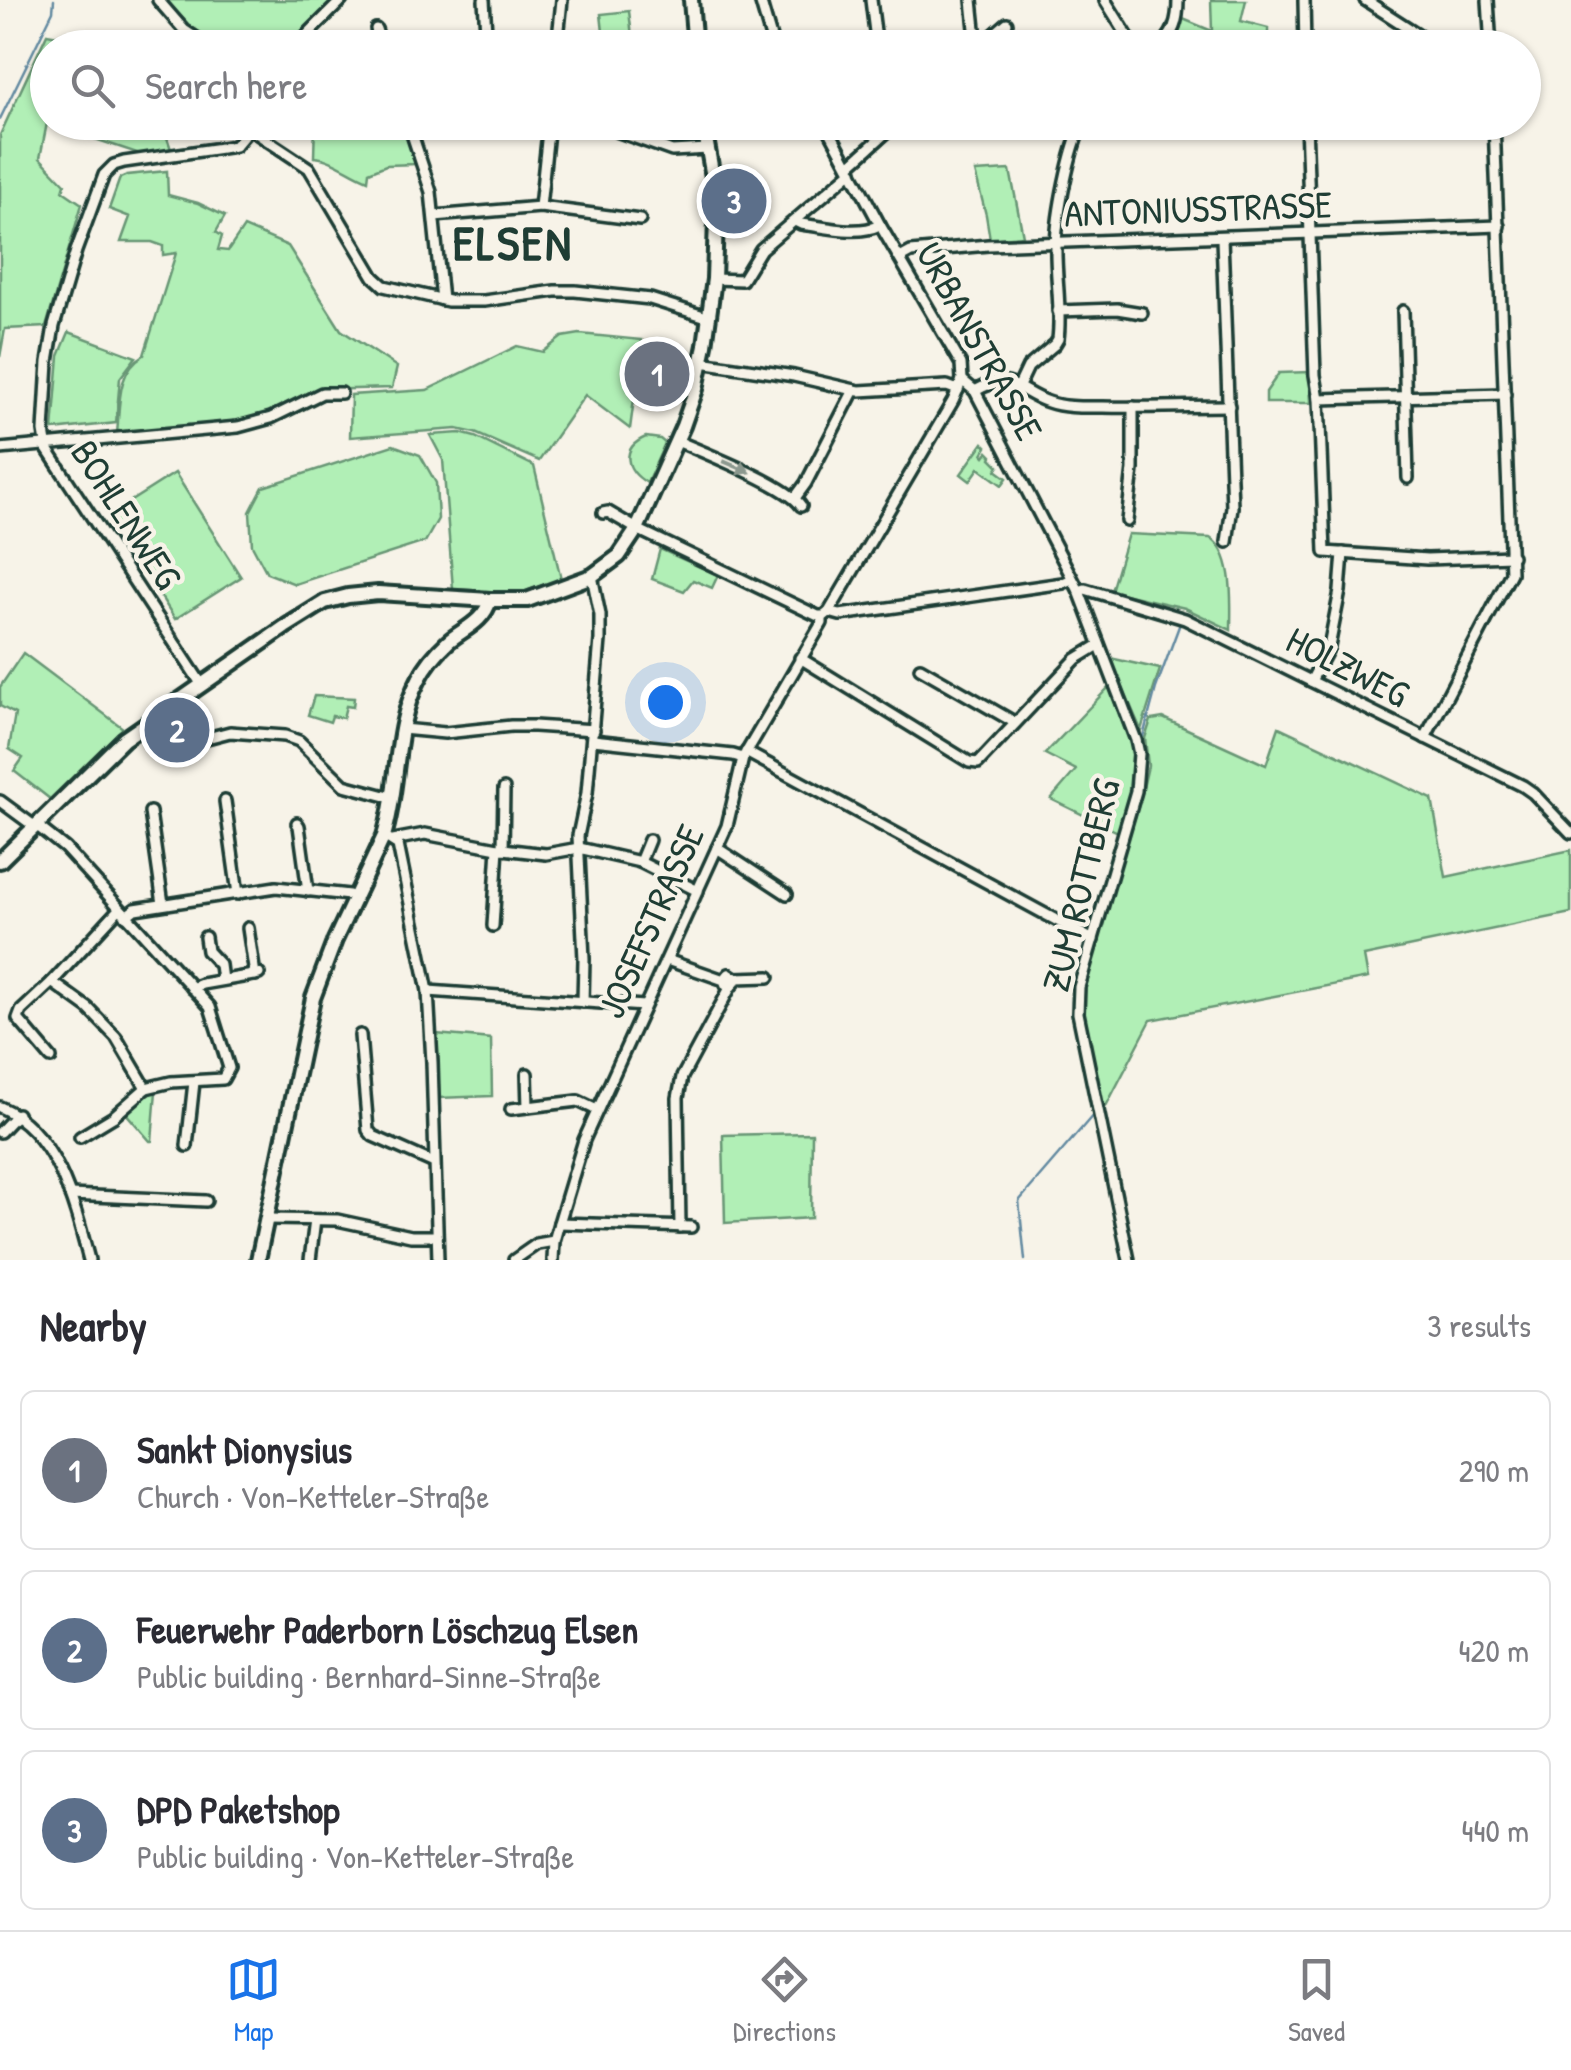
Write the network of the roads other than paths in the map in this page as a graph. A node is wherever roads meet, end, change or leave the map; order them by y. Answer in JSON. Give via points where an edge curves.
{"nodes":[{"id":1,"x":158,"y":0,"type":"edge"},
{"id":2,"x":342,"y":0,"type":"edge"},
{"id":3,"x":484,"y":0,"type":"edge"},
{"id":4,"x":562,"y":0,"type":"edge"},
{"id":5,"x":691,"y":0,"type":"edge"},
{"id":6,"x":760,"y":0,"type":"edge"},
{"id":7,"x":871,"y":0,"type":"edge"},
{"id":8,"x":972,"y":0,"type":"edge"},
{"id":9,"x":1106,"y":0,"type":"edge"},
{"id":10,"x":1178,"y":0,"type":"edge"},
{"id":11,"x":1304,"y":0,"type":"edge"},
{"id":12,"x":1365,"y":0,"type":"edge"},
{"id":13,"x":1488,"y":0,"type":"edge"},
{"id":14,"x":1379,"y":4,"type":"edge"},
{"id":15,"x":1007,"y":23,"type":"dead end"},
{"id":16,"x":184,"y":30,"type":"edge"},
{"id":17,"x":312,"y":30,"type":"edge"},
{"id":18,"x":486,"y":30,"type":"edge"},
{"id":19,"x":559,"y":30,"type":"edge"},
{"id":20,"x":694,"y":30,"type":"edge"},
{"id":21,"x":769,"y":30,"type":"edge"},
{"id":22,"x":874,"y":30,"type":"edge"},
{"id":23,"x":976,"y":30,"type":"edge"},
{"id":24,"x":999,"y":30,"type":"edge"},
{"id":25,"x":1124,"y":30,"type":"edge"},
{"id":26,"x":1174,"y":30,"type":"edge"},
{"id":27,"x":1305,"y":30,"type":"edge"},
{"id":28,"x":1414,"y":30,"type":"edge"},
{"id":29,"x":1488,"y":30,"type":"edge"},
{"id":30,"x":241,"y":140,"type":"edge"},
{"id":31,"x":270,"y":140,"type":"edge"},
{"id":32,"x":414,"y":140,"type":"edge"},
{"id":33,"x":548,"y":140,"type":"edge"},
{"id":34,"x":641,"y":140,"type":"edge"},
{"id":35,"x":706,"y":140,"type":"edge"},
{"id":36,"x":836,"y":140,"type":"edge"},
{"id":37,"x":880,"y":140,"type":"edge"},
{"id":38,"x":1075,"y":140,"type":"edge"},
{"id":39,"x":1307,"y":140,"type":"edge"},
{"id":40,"x":1495,"y":140,"type":"edge"},
{"id":41,"x":708,"y":149,"type":"junction"},
{"id":42,"x":851,"y":168,"type":"junction"},
{"id":43,"x":540,"y":207,"type":"junction"},
{"id":44,"x":434,"y":216,"type":"junction"},
{"id":45,"x":640,"y":220,"type":"dead end"},
{"id":46,"x":795,"y":221,"type":"junction"},
{"id":47,"x":880,"y":225,"type":"junction"},
{"id":48,"x":1499,"y":226,"type":"junction"},
{"id":49,"x":1310,"y":234,"type":"junction"},
{"id":50,"x":1222,"y":238,"type":"junction"},
{"id":51,"x":1056,"y":242,"type":"junction"},
{"id":52,"x":900,"y":258,"type":"junction"},
{"id":53,"x":714,"y":279,"type":"junction"},
{"id":54,"x":442,"y":300,"type":"junction"},
{"id":55,"x":1403,"y":311,"type":"dead end"},
{"id":56,"x":1058,"y":312,"type":"junction"},
{"id":57,"x":1142,"y":312,"type":"dead end"},
{"id":58,"x":710,"y":318,"type":"junction"},
{"id":59,"x":701,"y":362,"type":"junction"},
{"id":60,"x":960,"y":385,"type":"junction"},
{"id":61,"x":1020,"y":386,"type":"junction"},
{"id":62,"x":854,"y":390,"type":"junction"},
{"id":63,"x":975,"y":390,"type":"junction"},
{"id":64,"x":340,"y":393,"type":"dead end"},
{"id":65,"x":1504,"y":394,"type":"junction"},
{"id":66,"x":1405,"y":398,"type":"junction"},
{"id":67,"x":1319,"y":399,"type":"junction"},
{"id":68,"x":1229,"y":406,"type":"junction"},
{"id":69,"x":1132,"y":408,"type":"junction"},
{"id":70,"x":677,"y":441,"type":"junction"},
{"id":71,"x":46,"y":445,"type":"junction"},
{"id":72,"x":0,"y":450,"type":"edge"},
{"id":73,"x":1408,"y":478,"type":"dead end"},
{"id":74,"x":603,"y":513,"type":"dead end"},
{"id":75,"x":1127,"y":521,"type":"dead end"},
{"id":76,"x":637,"y":529,"type":"junction"},
{"id":77,"x":1227,"y":542,"type":"dead end"},
{"id":78,"x":1343,"y":553,"type":"junction"},
{"id":79,"x":1512,"y":556,"type":"junction"},
{"id":80,"x":592,"y":576,"type":"junction"},
{"id":81,"x":1072,"y":579,"type":"junction"},
{"id":82,"x":1079,"y":591,"type":"junction"},
{"id":83,"x":490,"y":600,"type":"junction"},
{"id":84,"x":825,"y":615,"type":"junction"},
{"id":85,"x":1100,"y":644,"type":"junction"},
{"id":86,"x":800,"y":658,"type":"junction"},
{"id":87,"x":920,"y":668,"type":"dead end"},
{"id":88,"x":1311,"y":681,"type":"junction"},
{"id":89,"x":202,"y":686,"type":"junction"},
{"id":90,"x":1014,"y":722,"type":"junction"},
{"id":91,"x":144,"y":724,"type":"junction"},
{"id":92,"x":402,"y":729,"type":"junction"},
{"id":93,"x":594,"y":735,"type":"junction"},
{"id":94,"x":1426,"y":738,"type":"junction"},
{"id":95,"x":744,"y":755,"type":"junction"},
{"id":96,"x":504,"y":789,"type":"dead end"},
{"id":97,"x":393,"y":798,"type":"junction"},
{"id":98,"x":0,"y":801,"type":"edge"},
{"id":99,"x":225,"y":801,"type":"dead end"},
{"id":100,"x":150,"y":812,"type":"dead end"},
{"id":101,"x":297,"y":823,"type":"dead end"},
{"id":102,"x":35,"y":826,"type":"junction"},
{"id":103,"x":1571,"y":832,"type":"edge"},
{"id":104,"x":389,"y":838,"type":"junction"},
{"id":105,"x":650,"y":840,"type":"dead end"},
{"id":106,"x":500,"y":848,"type":"junction"},
{"id":107,"x":579,"y":848,"type":"junction"},
{"id":108,"x":717,"y":848,"type":"junction"},
{"id":109,"x":0,"y":861,"type":"edge"},
{"id":110,"x":640,"y":862,"type":"junction"},
{"id":111,"x":308,"y":891,"type":"junction"},
{"id":112,"x":698,"y":892,"type":"junction"},
{"id":113,"x":238,"y":894,"type":"junction"},
{"id":114,"x":787,"y":894,"type":"dead end"},
{"id":115,"x":355,"y":898,"type":"junction"},
{"id":116,"x":163,"y":904,"type":"junction"},
{"id":117,"x":123,"y":912,"type":"junction"},
{"id":118,"x":493,"y":926,"type":"dead end"},
{"id":119,"x":248,"y":928,"type":"dead end"},
{"id":120,"x":205,"y":937,"type":"dead end"},
{"id":121,"x":1093,"y":940,"type":"junction"},
{"id":122,"x":668,"y":960,"type":"junction"},
{"id":123,"x":769,"y":977,"type":"dead end"},
{"id":124,"x":222,"y":980,"type":"junction"},
{"id":125,"x":730,"y":981,"type":"junction"},
{"id":126,"x":52,"y":982,"type":"junction"},
{"id":127,"x":192,"y":988,"type":"junction"},
{"id":128,"x":428,"y":990,"type":"junction"},
{"id":129,"x":583,"y":1002,"type":"junction"},
{"id":130,"x":644,"y":1006,"type":"junction"},
{"id":131,"x":360,"y":1035,"type":"dead end"},
{"id":132,"x":51,"y":1058,"type":"dead end"},
{"id":133,"x":526,"y":1074,"type":"dead end"},
{"id":134,"x":194,"y":1082,"type":"junction"},
{"id":135,"x":146,"y":1088,"type":"junction"},
{"id":136,"x":0,"y":1107,"type":"edge"},
{"id":137,"x":528,"y":1107,"type":"junction"},
{"id":138,"x":512,"y":1109,"type":"dead end"},
{"id":139,"x":597,"y":1110,"type":"junction"},
{"id":140,"x":16,"y":1114,"type":"junction"},
{"id":141,"x":0,"y":1132,"type":"edge"},
{"id":142,"x":80,"y":1138,"type":"dead end"},
{"id":143,"x":187,"y":1146,"type":"dead end"},
{"id":144,"x":434,"y":1163,"type":"junction"},
{"id":145,"x":70,"y":1194,"type":"junction"},
{"id":146,"x":206,"y":1201,"type":"dead end"},
{"id":147,"x":267,"y":1219,"type":"junction"},
{"id":148,"x":314,"y":1220,"type":"junction"},
{"id":149,"x":558,"y":1223,"type":"junction"},
{"id":150,"x":436,"y":1236,"type":"junction"},
{"id":151,"x":554,"y":1241,"type":"junction"},
{"id":152,"x":89,"y":1260,"type":"edge"},
{"id":153,"x":258,"y":1260,"type":"edge"},
{"id":154,"x":310,"y":1260,"type":"edge"},
{"id":155,"x":438,"y":1260,"type":"edge"},
{"id":156,"x":514,"y":1260,"type":"edge"},
{"id":157,"x":554,"y":1260,"type":"edge"},
{"id":158,"x":1130,"y":1260,"type":"edge"}],
"edges":[{"from":1,"to":16,"type":"street"},
{"from":2,"to":17,"type":"street"},
{"from":3,"to":18,"type":"street"},
{"from":4,"to":19,"type":"street"},
{"from":5,"to":20,"type":"street"},
{"from":6,"to":21,"type":"street"},
{"from":7,"to":22,"type":"street"},
{"from":8,"to":23,"type":"street"},
{"from":9,"to":25,"type":"street"},
{"from":10,"to":26,"type":"street"},
{"from":11,"to":27,"type":"street"},
{"from":12,"to":14,"type":"street"},
{"from":13,"to":29,"type":"street"},
{"from":14,"to":28,"type":"street"},
{"from":15,"to":24,"type":"street"},
{"from":30,"to":71,"type":"street","name":"BOHLENWEG","via":[[124,162],[104,175],[54,326]]},
{"from":31,"to":54,"type":"street","via":[[305,163],[380,285]]},
{"from":32,"to":44,"type":"street"},
{"from":33,"to":43,"type":"street"},
{"from":34,"to":41,"type":"street","via":[[672,151]]},
{"from":35,"to":41,"type":"street"},
{"from":36,"to":42,"type":"street","name":"URBANSTRASSE"},
{"from":37,"to":42,"type":"street"},
{"from":38,"to":51,"type":"street"},
{"from":39,"to":49,"type":"street"},
{"from":40,"to":48,"type":"street"},
{"from":41,"to":53,"type":"street"},
{"from":42,"to":46,"type":"street"},
{"from":42,"to":47,"type":"street","name":"URBANSTRASSE"},
{"from":43,"to":44,"type":"street"},
{"from":43,"to":45,"type":"street"},
{"from":44,"to":54,"type":"street"},
{"from":46,"to":47,"type":"street","via":[[857,230]]},
{"from":46,"to":53,"type":"street","via":[[762,249],[742,280]]},
{"from":47,"to":52,"type":"street","name":"URBANSTRASSE"},
{"from":48,"to":49,"type":"street","name":"ANTONIUSSTRASSE"},
{"from":48,"to":65,"type":"street"},
{"from":49,"to":50,"type":"street","name":"ANTONIUSSTRASSE"},
{"from":49,"to":67,"type":"street"},
{"from":50,"to":51,"type":"street","name":"ANTONIUSSTRASSE"},
{"from":50,"to":68,"type":"street"},
{"from":51,"to":52,"type":"street","name":"ANTONIUSSTRASSE"},
{"from":51,"to":56,"type":"street"},
{"from":52,"to":60,"type":"street","name":"URBANSTRASSE","via":[[962,364]]},
{"from":53,"to":58,"type":"street"},
{"from":54,"to":58,"type":"street","via":[[575,291],[650,299]]},
{"from":55,"to":66,"type":"street"},
{"from":56,"to":57,"type":"street"},
{"from":56,"to":61,"type":"street","via":[[1055,344],[1028,367]]},
{"from":58,"to":59,"type":"street"},
{"from":59,"to":62,"type":"street"},
{"from":59,"to":70,"type":"street"},
{"from":60,"to":62,"type":"street"},
{"from":60,"to":63,"type":"street","name":"URBANSTRASSE"},
{"from":60,"to":84,"type":"street","name":"JOSEFSTRASSE"},
{"from":61,"to":63,"type":"street","via":[[1003,382]]},
{"from":61,"to":69,"type":"street","via":[[1047,402]]},
{"from":70,"to":62,"type":"street","one_way":true,"via":[[798,502]]},
{"from":63,"to":81,"type":"street","name":"URBANSTRASSE"},
{"from":64,"to":71,"type":"street","via":[[238,427]]},
{"from":65,"to":66,"type":"street"},
{"from":65,"to":79,"type":"street"},
{"from":66,"to":67,"type":"street"},
{"from":66,"to":73,"type":"street"},
{"from":67,"to":78,"type":"street","via":[[1324,546],[1325,552]]},
{"from":68,"to":69,"type":"street"},
{"from":68,"to":77,"type":"street"},
{"from":69,"to":75,"type":"street"},
{"from":70,"to":76,"type":"street"},
{"from":71,"to":72,"type":"street"},
{"from":71,"to":89,"type":"street","name":"BOHLENWEG"},
{"from":74,"to":76,"type":"street"},
{"from":76,"to":80,"type":"street","via":[[619,556]]},
{"from":76,"to":84,"type":"street"},
{"from":78,"to":79,"type":"street"},
{"from":78,"to":88,"type":"street","via":[[1329,647]]},
{"from":79,"to":94,"type":"street","via":[[1512,573]]},
{"from":80,"to":83,"type":"street","via":[[527,600]]},
{"from":80,"to":93,"type":"street","via":[[600,614]]},
{"from":81,"to":82,"type":"street","name":"URBANSTRASSE"},
{"from":81,"to":84,"type":"street"},
{"from":82,"to":85,"type":"street","name":"ZUM ROTTBERG"},
{"from":82,"to":88,"type":"street","name":"HOLZWEG","via":[[1185,619]]},
{"from":83,"to":89,"type":"street","via":[[378,593],[336,598]]},
{"from":83,"to":92,"type":"street","via":[[478,621],[428,664]]},
{"from":84,"to":86,"type":"street","name":"JOSEFSTRASSE"},
{"from":85,"to":90,"type":"street","via":[[1076,659]]},
{"from":85,"to":121,"type":"street","name":"ZUM ROTTBERG","via":[[1136,740],[1139,772]]},
{"from":86,"to":90,"type":"street","via":[[969,762],[978,763]]},
{"from":86,"to":95,"type":"street","name":"JOSEFSTRASSE"},
{"from":87,"to":90,"type":"street"},
{"from":88,"to":94,"type":"street","name":"HOLZWEG"},
{"from":89,"to":91,"type":"street"},
{"from":91,"to":97,"type":"street","via":[[158,745],[172,747],[230,732],[286,736],[344,785]]},
{"from":91,"to":102,"type":"street"},
{"from":92,"to":93,"type":"street","via":[[534,726]]},
{"from":92,"to":97,"type":"street"},
{"from":93,"to":95,"type":"street"},
{"from":93,"to":107,"type":"street"},
{"from":94,"to":103,"type":"street","name":"HOLZWEG","via":[[1523,786]]},
{"from":95,"to":108,"type":"street","name":"JOSEFSTRASSE"},
{"from":95,"to":121,"type":"street"},
{"from":96,"to":106,"type":"street"},
{"from":97,"to":104,"type":"street"},
{"from":98,"to":102,"type":"street"},
{"from":99,"to":113,"type":"street"},
{"from":100,"to":116,"type":"street"},
{"from":101,"to":111,"type":"street"},
{"from":102,"to":109,"type":"street"},
{"from":102,"to":117,"type":"street","via":[[65,848]]},
{"from":104,"to":106,"type":"street","via":[[425,834]]},
{"from":104,"to":115,"type":"street"},
{"from":104,"to":128,"type":"street","via":[[398,844]]},
{"from":105,"to":110,"type":"street"},
{"from":106,"to":107,"type":"street","via":[[546,854]]},
{"from":106,"to":118,"type":"street"},
{"from":107,"to":110,"type":"street"},
{"from":107,"to":129,"type":"street"},
{"from":108,"to":112,"type":"street","name":"JOSEFSTRASSE"},
{"from":108,"to":114,"type":"street"},
{"from":110,"to":112,"type":"street"},
{"from":111,"to":113,"type":"street","via":[[276,887]]},
{"from":111,"to":115,"type":"street"},
{"from":112,"to":122,"type":"street","name":"JOSEFSTRASSE"},
{"from":113,"to":116,"type":"street"},
{"from":115,"to":147,"type":"street","via":[[313,998]]},
{"from":116,"to":117,"type":"street"},
{"from":117,"to":126,"type":"street"},
{"from":117,"to":127,"type":"street"},
{"from":119,"to":124,"type":"street","via":[[257,975]]},
{"from":120,"to":124,"type":"street"},
{"from":121,"to":158,"type":"street","name":"ZUM ROTTBERG","via":[[1078,1013]]},
{"from":122,"to":125,"type":"street"},
{"from":122,"to":130,"type":"street","name":"JOSEFSTRASSE"},
{"from":123,"to":125,"type":"street"},
{"from":124,"to":127,"type":"street"},
{"from":125,"to":149,"type":"street","via":[[678,1098],[686,1227]]},
{"from":126,"to":132,"type":"street","via":[[18,1019]]},
{"from":126,"to":135,"type":"street","via":[[116,1037]]},
{"from":127,"to":134,"type":"street","via":[[210,1007],[229,1068],[223,1079]]},
{"from":128,"to":129,"type":"street"},
{"from":128,"to":144,"type":"street"},
{"from":129,"to":130,"type":"street"},
{"from":130,"to":139,"type":"street","name":"JOSEFSTRASSE"},
{"from":131,"to":144,"type":"street","via":[[368,1130]]},
{"from":133,"to":137,"type":"street"},
{"from":134,"to":135,"type":"street"},
{"from":134,"to":143,"type":"street"},
{"from":135,"to":142,"type":"street"},
{"from":136,"to":140,"type":"street"},
{"from":137,"to":138,"type":"street"},
{"from":137,"to":139,"type":"street","via":[[578,1101]]},
{"from":139,"to":149,"type":"street","name":"JOSEFSTRASSE"},
{"from":140,"to":141,"type":"street"},
{"from":140,"to":145,"type":"street","via":[[50,1155]]},
{"from":144,"to":150,"type":"street"},
{"from":145,"to":146,"type":"street"},
{"from":145,"to":152,"type":"street"},
{"from":147,"to":148,"type":"street"},
{"from":147,"to":153,"type":"street"},
{"from":148,"to":150,"type":"street"},
{"from":148,"to":154,"type":"street"},
{"from":149,"to":151,"type":"street","name":"JOSEFSTRASSE"},
{"from":150,"to":155,"type":"street"},
{"from":151,"to":156,"type":"street"},
{"from":151,"to":157,"type":"street","name":"JOSEFSTRASSE"}]}
